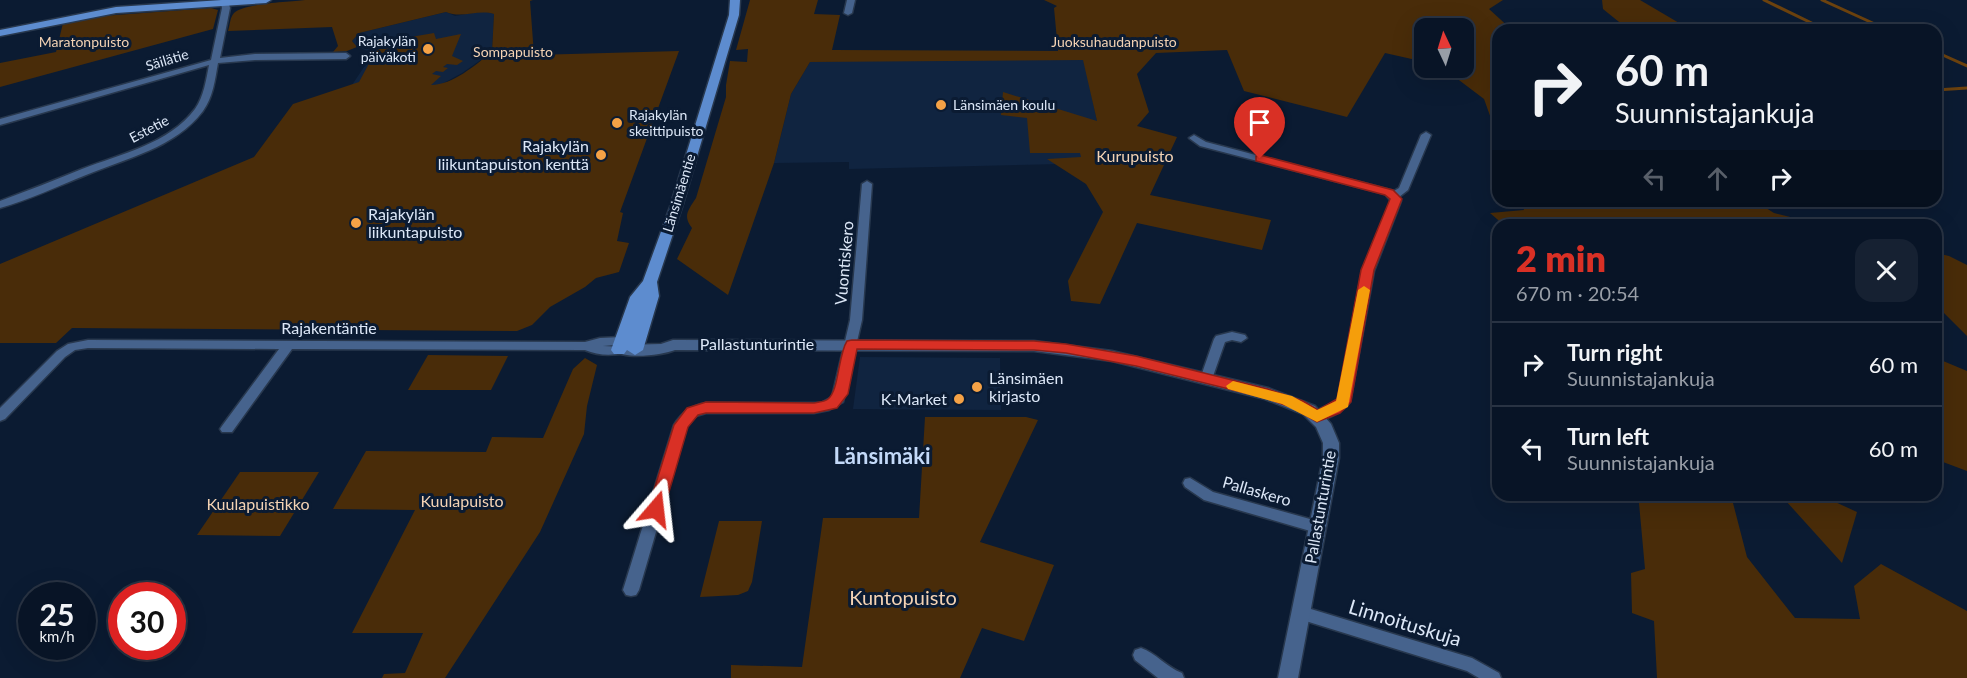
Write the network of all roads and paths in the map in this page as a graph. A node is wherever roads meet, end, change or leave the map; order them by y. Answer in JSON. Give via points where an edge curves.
{"nodes":[{"id":1,"x":266,"y":0,"type":"edge"},
{"id":2,"x":735,"y":0,"type":"edge"},
{"id":3,"x":851,"y":0,"type":"edge"},
{"id":4,"x":225,"y":1,"type":"edge"},
{"id":5,"x":848,"y":13,"type":"dead end"},
{"id":6,"x":0,"y":33,"type":"edge"},
{"id":7,"x":346,"y":56,"type":"dead end"},
{"id":8,"x":215,"y":61,"type":"junction"},
{"id":9,"x":0,"y":122,"type":"edge"},
{"id":10,"x":1426,"y":135,"type":"dead end"},
{"id":11,"x":1194,"y":138,"type":"dead end"},
{"id":12,"x":867,"y":183,"type":"dead end"},
{"id":13,"x":1394,"y":196,"type":"junction"},
{"id":14,"x":0,"y":205,"type":"edge"},
{"id":15,"x":1241,"y":338,"type":"dead end"},
{"id":16,"x":289,"y":344,"type":"junction"},
{"id":17,"x":852,"y":344,"type":"junction"},
{"id":18,"x":628,"y":345,"type":"junction"},
{"id":19,"x":1206,"y":379,"type":"junction"},
{"id":20,"x":0,"y":416,"type":"edge"},
{"id":21,"x":1317,"y":416,"type":"junction"},
{"id":22,"x":226,"y":429,"type":"dead end"},
{"id":23,"x":1190,"y":483,"type":"dead end"},
{"id":24,"x":1317,"y":527,"type":"junction"},
{"id":25,"x":631,"y":590,"type":"dead end"},
{"id":26,"x":1301,"y":614,"type":"junction"},
{"id":27,"x":1141,"y":655,"type":"dead end"},
{"id":28,"x":1176,"y":678,"type":"edge"},
{"id":29,"x":1288,"y":678,"type":"edge"},
{"id":30,"x":1493,"y":678,"type":"edge"}],
"edges":[{"from":1,"to":4,"type":"main road"},
{"from":2,"to":18,"type":"main road","name":"Länsimäentie","via":[[734,15],[650,282],[652,296]]},
{"from":3,"to":5,"type":"street"},
{"from":4,"to":6,"type":"main road","via":[[88,15]]},
{"from":4,"to":8,"type":"street","name":"Estetie"},
{"from":7,"to":8,"type":"street","name":"Säilätie"},
{"from":8,"to":9,"type":"street","name":"Säilätie"},
{"from":8,"to":14,"type":"street","name":"Estetie","via":[[204,104],[175,132],[141,150]]},
{"from":10,"to":13,"type":"street","via":[[1403,190]]},
{"from":11,"to":13,"type":"street","via":[[1203,144]]},
{"from":12,"to":17,"type":"street","name":"Vuontiskero"},
{"from":13,"to":21,"type":"street","via":[[1395,203],[1368,270],[1344,402]]},
{"from":15,"to":19,"type":"street","via":[[1220,339]]},
{"from":16,"to":18,"type":"street","name":"Rajakentäntie","via":[[585,346],[597,350]]},
{"from":16,"to":20,"type":"street","name":"Rajakentäntie","via":[[72,346]]},
{"from":16,"to":22,"type":"street"},
{"from":17,"to":18,"type":"street","name":"Pallastunturintie","via":[[673,345],[663,349]]},
{"from":17,"to":19,"type":"street","name":"Pallastunturintie","via":[[1060,348],[1136,361]]},
{"from":17,"to":25,"type":"street","name":"Vuontiskero","via":[[841,394],[832,404],[814,408],[706,408],[686,418]]},
{"from":19,"to":21,"type":"street","name":"Pallastunturintie","via":[[1287,400]]},
{"from":21,"to":24,"type":"street","name":"Pallastunturintie","via":[[1331,443]]},
{"from":23,"to":24,"type":"street","name":"Pallaskero","via":[[1209,496]]},
{"from":24,"to":26,"type":"street","name":"Pallastunturintie"},
{"from":26,"to":29,"type":"street","name":"Pallastunturintie"},
{"from":26,"to":30,"type":"street","name":"Linnoituskuja","via":[[1472,665]]},
{"from":27,"to":28,"type":"street"}]}
